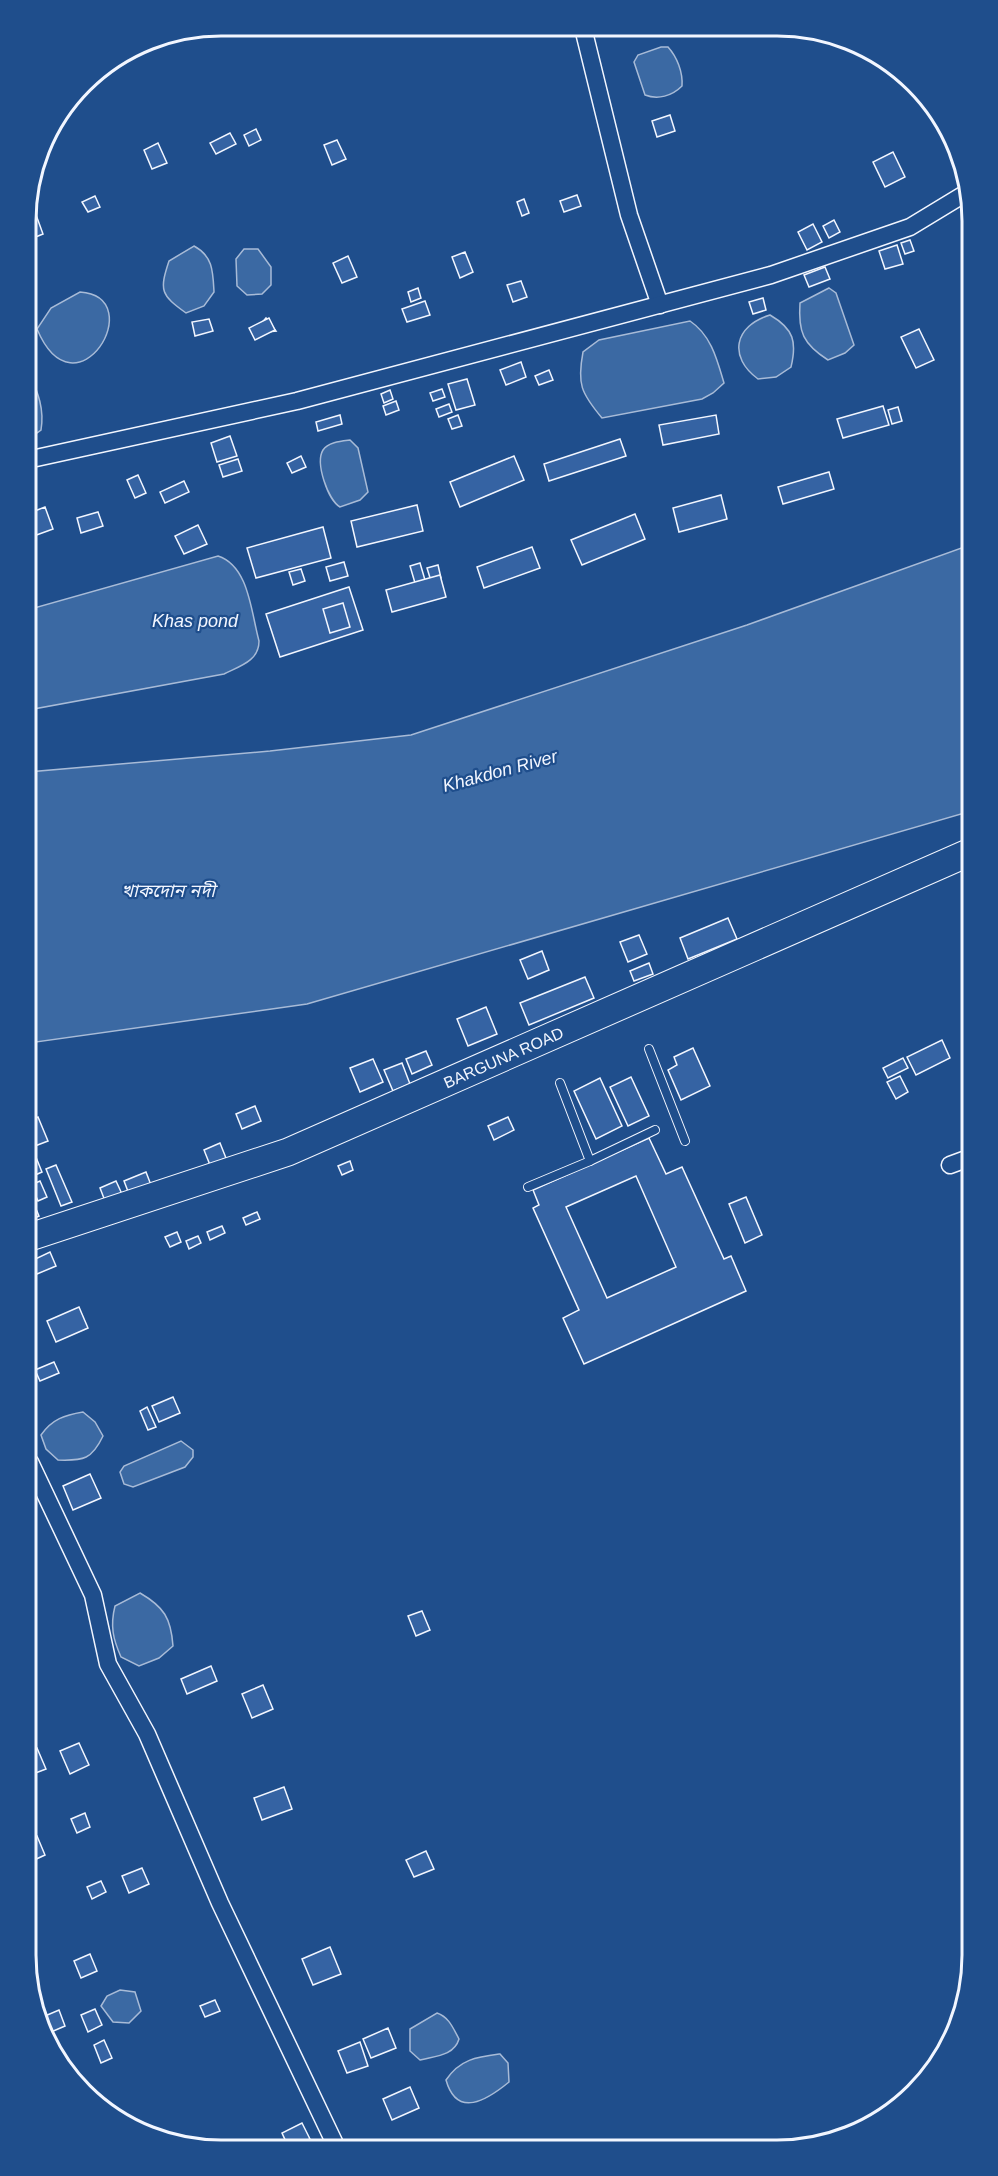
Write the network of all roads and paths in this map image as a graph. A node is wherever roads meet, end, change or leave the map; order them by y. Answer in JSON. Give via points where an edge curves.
{"nodes":[{"id":1,"x":585,"y":36,"type":"edge"},
{"id":2,"x":960,"y":197,"type":"edge"},
{"id":3,"x":660,"y":305,"type":"junction"},
{"id":4,"x":36,"y":458,"type":"edge"},
{"id":5,"x":962,"y":856,"type":"edge"},
{"id":6,"x":649,"y":1050,"type":"dead end"},
{"id":7,"x":560,"y":1083,"type":"dead end"},
{"id":8,"x":655,"y":1130,"type":"dead end"},
{"id":9,"x":685,"y":1141,"type":"dead end"},
{"id":10,"x":590,"y":1161,"type":"junction"},
{"id":11,"x":962,"y":1161,"type":"edge"},
{"id":12,"x":950,"y":1165,"type":"dead end"},
{"id":13,"x":528,"y":1187,"type":"dead end"},
{"id":14,"x":36,"y":1235,"type":"edge"},
{"id":15,"x":36,"y":1475,"type":"edge"},
{"id":16,"x":333,"y":2140,"type":"edge"}],
"edges":[{"from":1,"to":3,"type":"street","via":[[629,215]]},
{"from":2,"to":3,"type":"street","via":[[910,227],[771,275]]},
{"from":3,"to":4,"type":"street","via":[[297,401]]},
{"from":5,"to":14,"type":"main road","name":"BARGUNA ROAD","via":[[288,1152]]},
{"from":6,"to":9,"type":"lane"},
{"from":7,"to":10,"type":"lane"},
{"from":8,"to":10,"type":"lane"},
{"from":10,"to":13,"type":"lane"},
{"from":11,"to":12,"type":"street"},
{"from":15,"to":16,"type":"street","via":[[93,1595],[108,1664],[147,1734],[220,1904]]}]}
